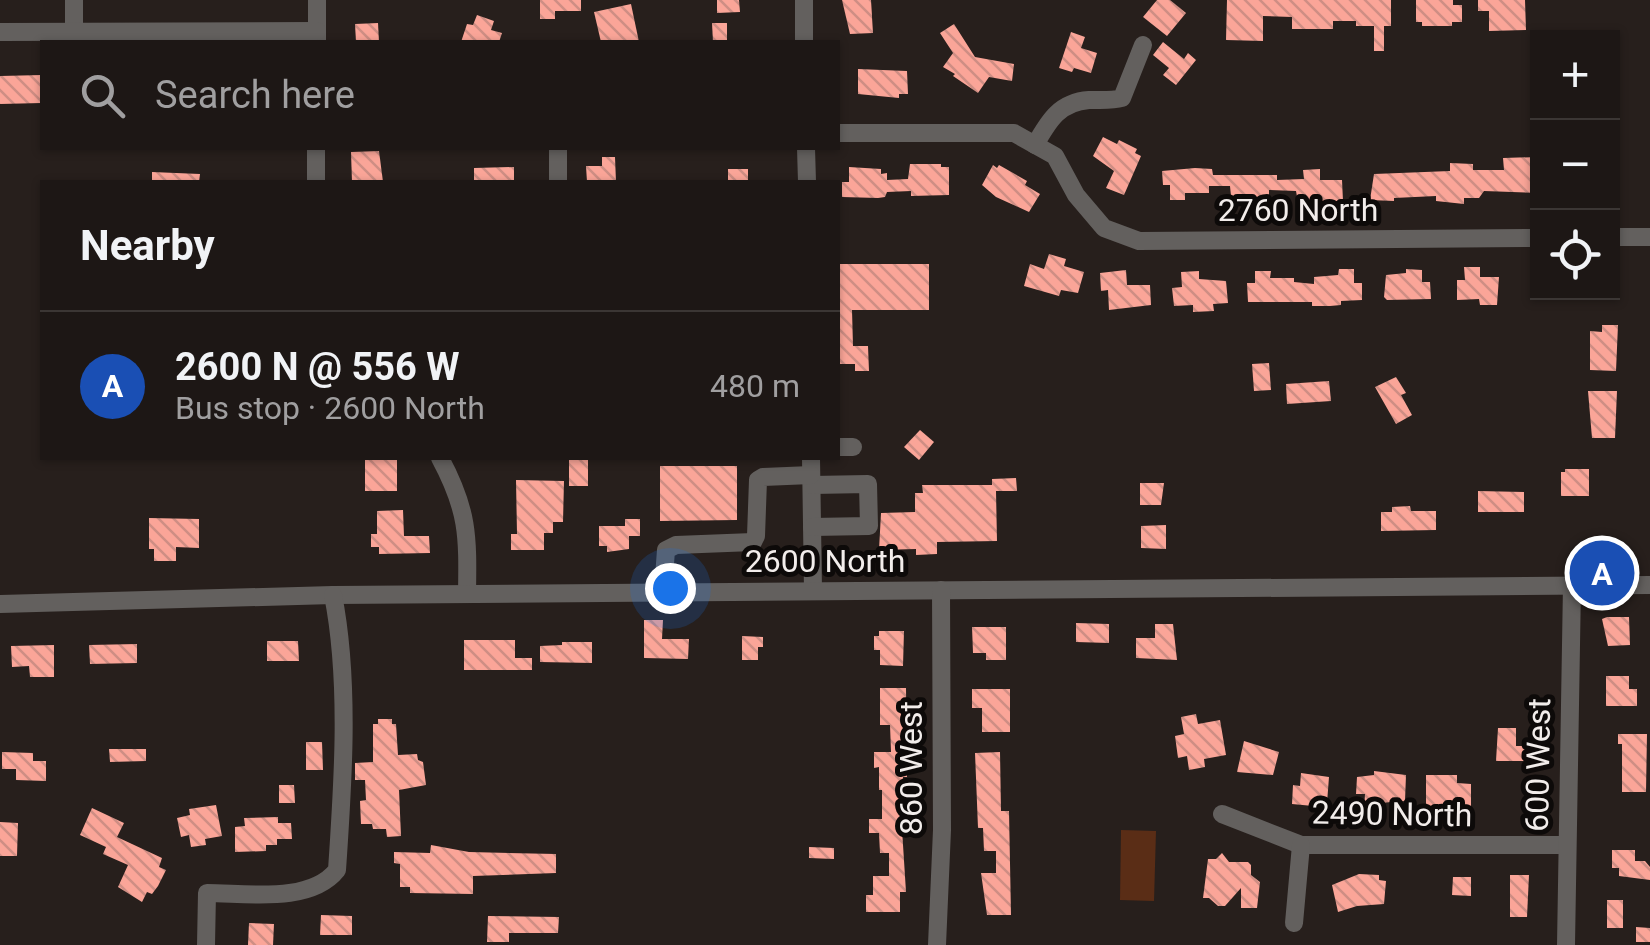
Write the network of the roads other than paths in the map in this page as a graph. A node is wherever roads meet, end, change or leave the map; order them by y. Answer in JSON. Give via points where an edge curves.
{"nodes":[{"id":1,"x":74,"y":0,"type":"edge"},
{"id":2,"x":316,"y":0,"type":"edge"},
{"id":3,"x":804,"y":0,"type":"edge"},
{"id":4,"x":74,"y":31,"type":"junction"},
{"id":5,"x":0,"y":32,"type":"edge"},
{"id":6,"x":317,"y":37,"type":"edge"},
{"id":7,"x":804,"y":40,"type":"edge"},
{"id":8,"x":1143,"y":45,"type":"dead end"},
{"id":9,"x":840,"y":133,"type":"edge"},
{"id":10,"x":1035,"y":144,"type":"junction"},
{"id":11,"x":316,"y":150,"type":"edge"},
{"id":12,"x":558,"y":150,"type":"edge"},
{"id":13,"x":806,"y":150,"type":"edge"},
{"id":14,"x":316,"y":180,"type":"edge"},
{"id":15,"x":558,"y":180,"type":"edge"},
{"id":16,"x":807,"y":180,"type":"edge"},
{"id":17,"x":1620,"y":237,"type":"edge"},
{"id":18,"x":1650,"y":237,"type":"edge"},
{"id":19,"x":1530,"y":238,"type":"edge"},
{"id":20,"x":441,"y":460,"type":"edge"},
{"id":21,"x":811,"y":473,"type":"edge"},
{"id":22,"x":812,"y":526,"type":"junction"},
{"id":23,"x":1650,"y":584,"type":"edge"},
{"id":24,"x":1572,"y":586,"type":"junction"},
{"id":25,"x":813,"y":590,"type":"junction"},
{"id":26,"x":940,"y":590,"type":"junction"},
{"id":27,"x":664,"y":592,"type":"junction"},
{"id":28,"x":468,"y":594,"type":"junction"},
{"id":29,"x":333,"y":595,"type":"junction"},
{"id":30,"x":0,"y":604,"type":"edge"},
{"id":31,"x":1222,"y":814,"type":"dead end"},
{"id":32,"x":1301,"y":844,"type":"junction"},
{"id":33,"x":1566,"y":845,"type":"junction"},
{"id":34,"x":1294,"y":922,"type":"dead end"},
{"id":35,"x":206,"y":945,"type":"edge"},
{"id":36,"x":937,"y":945,"type":"edge"},
{"id":37,"x":1566,"y":945,"type":"edge"}],
"edges":[{"from":1,"to":4,"type":"street"},
{"from":2,"to":6,"type":"street"},
{"from":3,"to":7,"type":"street"},
{"from":4,"to":5,"type":"street"},
{"from":4,"to":6,"type":"street"},
{"from":8,"to":10,"type":"street","via":[[1122,98],[1063,107]]},
{"from":9,"to":10,"type":"street","via":[[1014,133]]},
{"from":10,"to":19,"type":"street","name":"2760 North","via":[[1055,156],[1104,228],[1139,241]]},
{"from":11,"to":14,"type":"street"},
{"from":12,"to":15,"type":"street"},
{"from":13,"to":16,"type":"street"},
{"from":17,"to":18,"type":"street"},
{"from":20,"to":28,"type":"street","via":[[463,506]]},
{"from":21,"to":22,"type":"street"},
{"from":21,"to":22,"type":"street","via":[[868,484],[868,526]]},
{"from":21,"to":27,"type":"street","via":[[758,480],[753,542],[666,550]]},
{"from":22,"to":25,"type":"street"},
{"from":23,"to":24,"type":"street","name":"2600 North"},
{"from":24,"to":26,"type":"street","name":"2600 North"},
{"from":24,"to":33,"type":"street","name":"600 West"},
{"from":25,"to":26,"type":"street","name":"2600 North"},
{"from":25,"to":27,"type":"street","name":"2600 North"},
{"from":26,"to":36,"type":"street","name":"860 West"},
{"from":27,"to":28,"type":"street","name":"2600 North"},
{"from":28,"to":29,"type":"street","name":"2600 North"},
{"from":29,"to":30,"type":"street","name":"2600 North"},
{"from":29,"to":35,"type":"street","via":[[342,738],[337,870],[312,888],[284,893],[207,893]]},
{"from":31,"to":32,"type":"street","name":"2490 North"},
{"from":32,"to":33,"type":"street","name":"2490 North"},
{"from":32,"to":34,"type":"street"},
{"from":33,"to":37,"type":"street","name":"600 West"}]}
